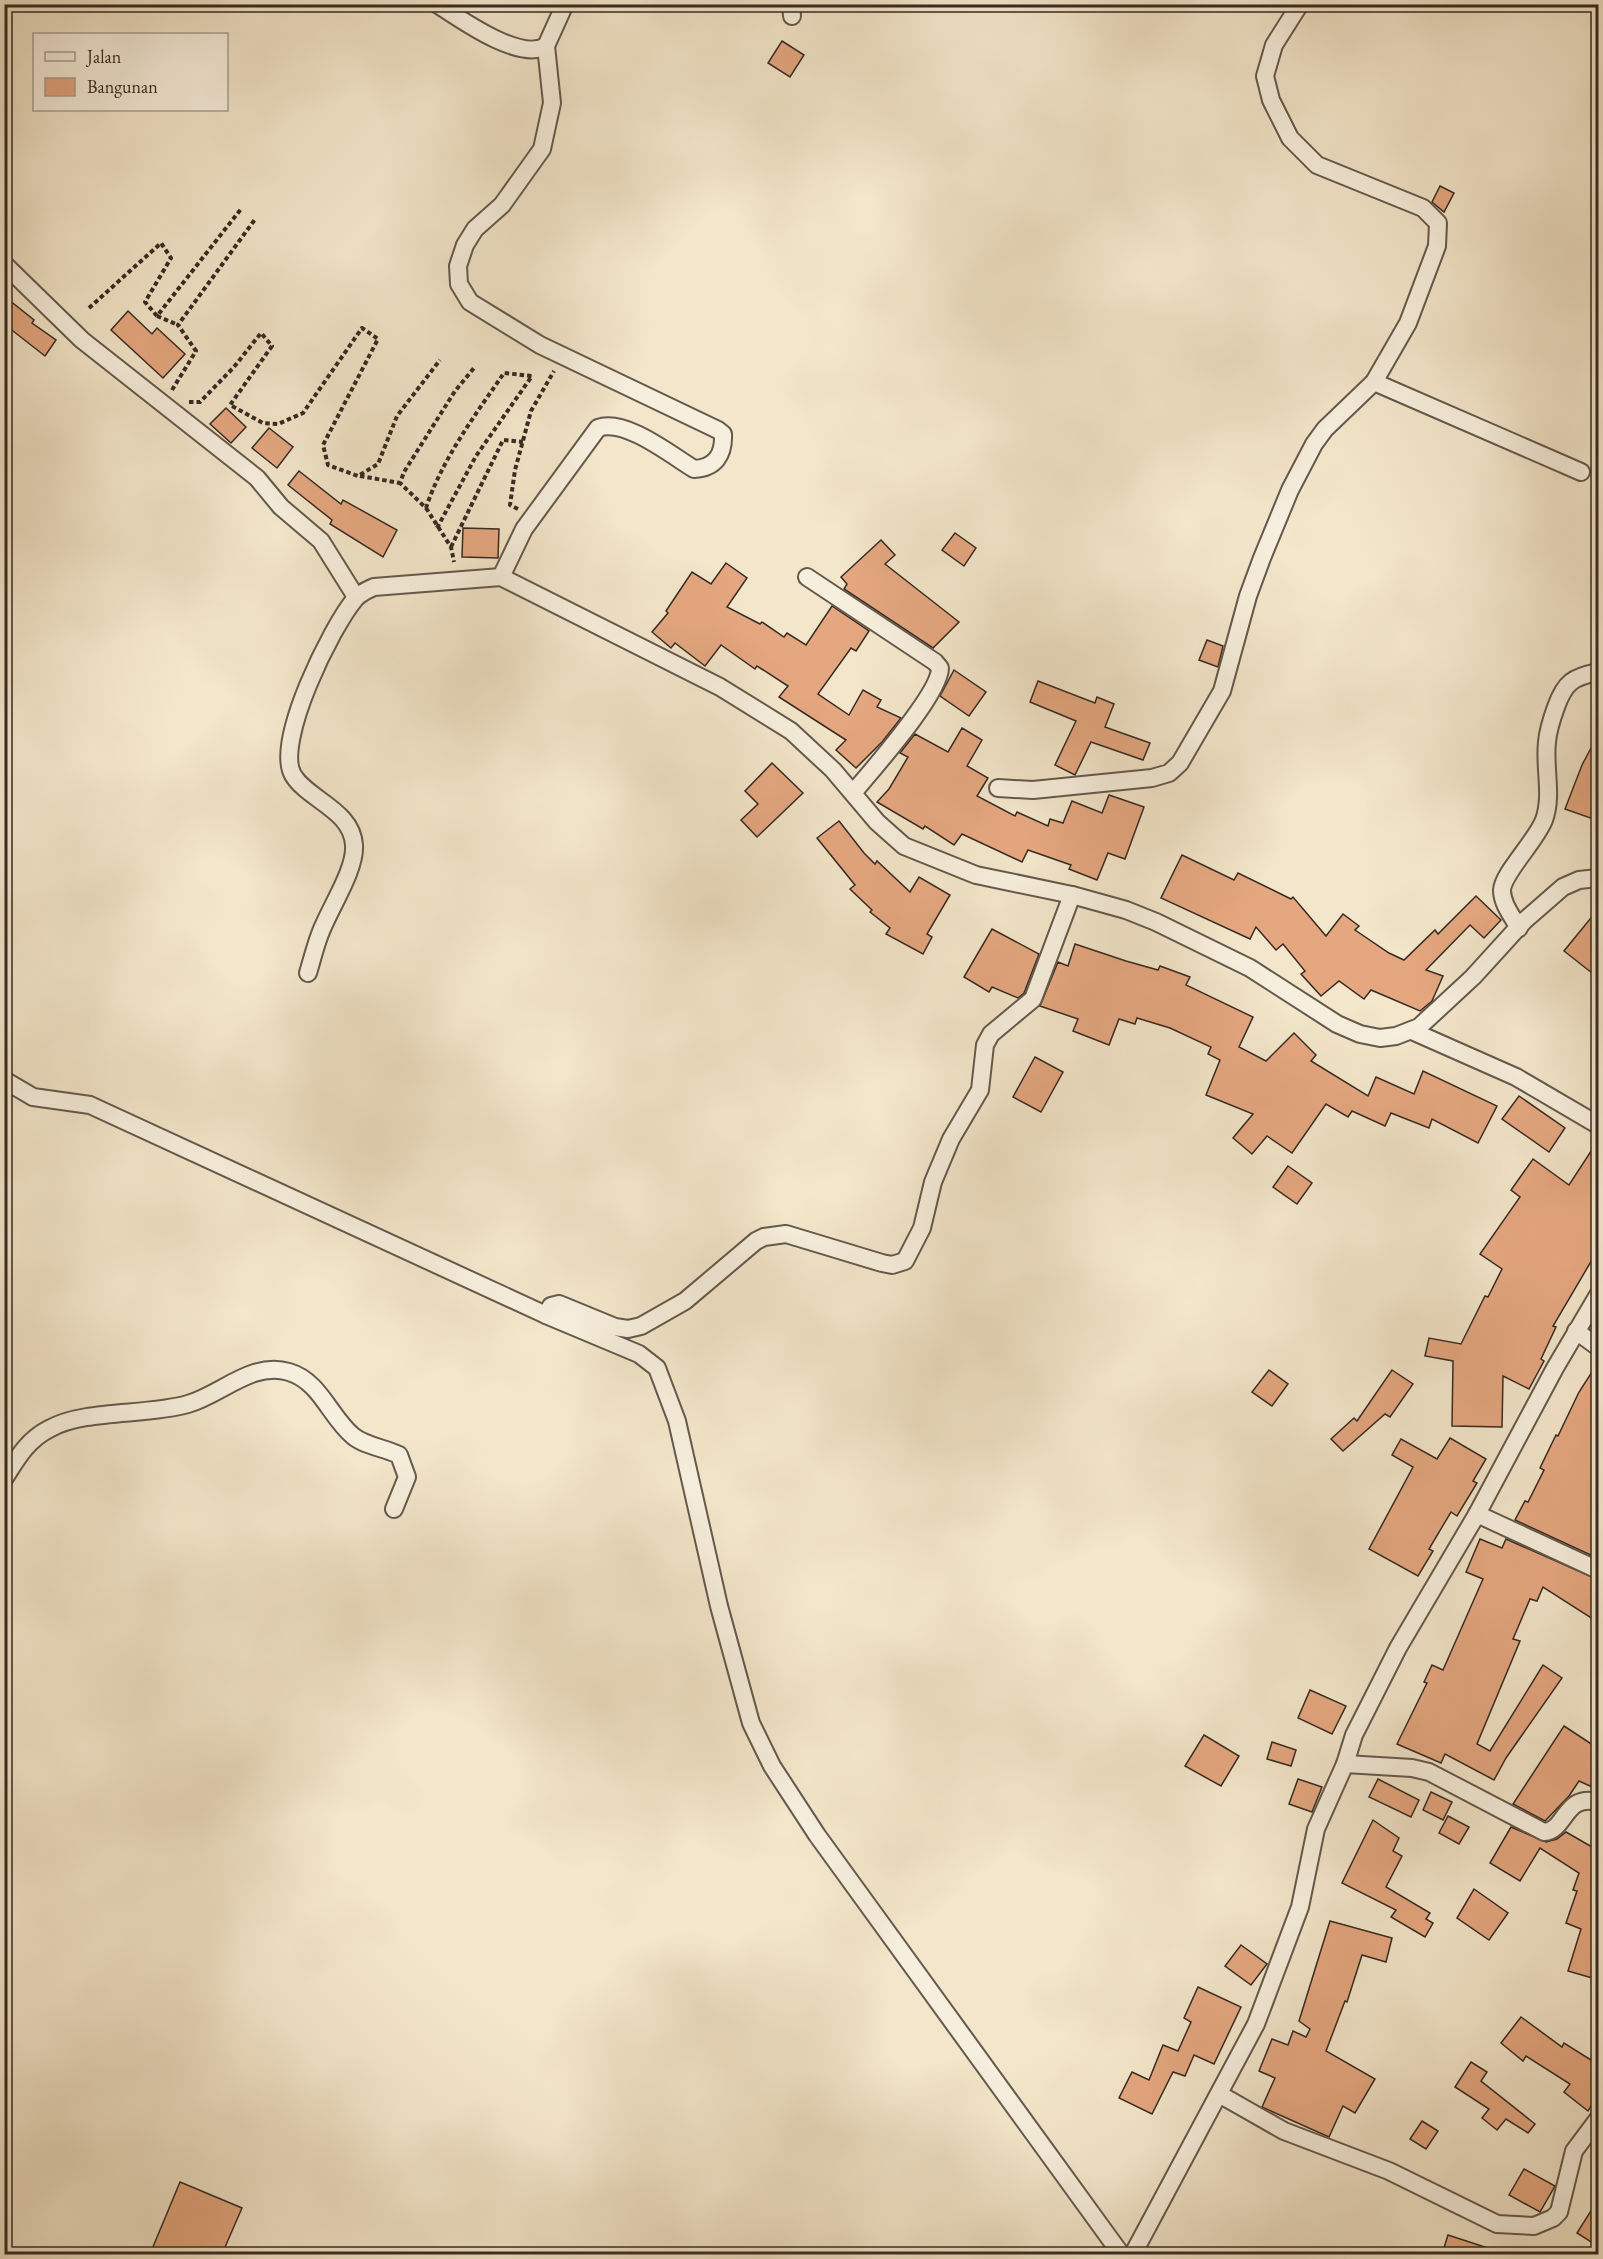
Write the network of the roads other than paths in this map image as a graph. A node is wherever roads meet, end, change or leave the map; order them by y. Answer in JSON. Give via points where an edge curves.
{"nodes":[{"id":1,"x":436,"y":4,"type":"edge"},
{"id":2,"x":565,"y":4,"type":"edge"},
{"id":3,"x":1300,"y":4,"type":"edge"},
{"id":4,"x":546,"y":46,"type":"junction"},
{"id":5,"x":4,"y":264,"type":"edge"},
{"id":6,"x":1374,"y":382,"type":"junction"},
{"id":7,"x":1581,"y":472,"type":"dead end"},
{"id":8,"x":501,"y":577,"type":"junction"},
{"id":9,"x":807,"y":577,"type":"dead end"},
{"id":10,"x":356,"y":597,"type":"junction"},
{"id":11,"x":1599,"y":672,"type":"edge"},
{"id":12,"x":998,"y":788,"type":"dead end"},
{"id":13,"x":854,"y":793,"type":"junction"},
{"id":14,"x":1599,"y":878,"type":"edge"},
{"id":15,"x":1072,"y":895,"type":"junction"},
{"id":16,"x":1519,"y":928,"type":"junction"},
{"id":17,"x":308,"y":973,"type":"dead end"},
{"id":18,"x":1412,"y":1031,"type":"junction"},
{"id":19,"x":4,"y":1080,"type":"edge"},
{"id":20,"x":1599,"y":1125,"type":"edge"},
{"id":21,"x":1599,"y":1295,"type":"edge"},
{"id":22,"x":546,"y":1315,"type":"junction"},
{"id":23,"x":1576,"y":1331,"type":"junction"},
{"id":24,"x":1599,"y":1347,"type":"edge"},
{"id":25,"x":4,"y":1479,"type":"edge"},
{"id":26,"x":394,"y":1509,"type":"dead end"},
{"id":27,"x":1477,"y":1514,"type":"junction"},
{"id":28,"x":1599,"y":1570,"type":"edge"},
{"id":29,"x":1345,"y":1764,"type":"junction"},
{"id":30,"x":1599,"y":1802,"type":"edge"},
{"id":31,"x":1219,"y":2094,"type":"junction"},
{"id":32,"x":1599,"y":2120,"type":"edge"},
{"id":33,"x":1121,"y":2254,"type":"edge"},
{"id":34,"x":1134,"y":2254,"type":"edge"}],
"edges":[{"from":1,"to":4,"type":"street","via":[[515,47],[530,51]]},
{"from":2,"to":4,"type":"street"},
{"from":3,"to":6,"type":"street","via":[[1274,45],[1265,76],[1271,100],[1290,138],[1317,165],[1423,208],[1438,223],[1430,270],[1408,322]]},
{"from":4,"to":8,"type":"street","via":[[552,104],[542,148],[536,162],[502,205],[475,229],[465,244],[458,266],[459,284],[470,302],[561,356],[723,434],[720,456],[705,469],[694,469],[633,432],[616,425],[598,428],[524,529]]},
{"from":5,"to":10,"type":"street","via":[[82,340],[257,478],[281,507],[321,541]]},
{"from":6,"to":7,"type":"street"},
{"from":6,"to":12,"type":"street","via":[[1325,429],[1290,490],[1248,596],[1222,691],[1180,763],[1169,773],[1152,778],[1034,790]]},
{"from":8,"to":10,"type":"street","via":[[374,587]]},
{"from":8,"to":13,"type":"street","via":[[720,687],[790,731]]},
{"from":9,"to":13,"type":"street","via":[[940,668],[938,681],[913,718]]},
{"from":10,"to":17,"type":"street","via":[[331,633],[315,666],[295,722],[289,757],[292,774],[338,816],[354,844],[351,867],[320,933]]},
{"from":11,"to":16,"type":"street","via":[[1581,676],[1563,688],[1551,720],[1546,743],[1545,818],[1536,840],[1506,878],[1502,890],[1504,902]]},
{"from":13,"to":15,"type":"street","via":[[878,822],[912,850],[976,875]]},
{"from":14,"to":16,"type":"street","via":[[1563,887]]},
{"from":15,"to":18,"type":"street","via":[[1126,910],[1198,940],[1250,968],[1336,1024],[1360,1034],[1380,1038]]},
{"from":15,"to":22,"type":"street","via":[[1034,999],[991,1034],[985,1045],[980,1090],[951,1139],[933,1182],[922,1227],[904,1261],[882,1263],[786,1234],[773,1234],[756,1241],[685,1301],[641,1326],[615,1327],[559,1304],[551,1305]]},
{"from":16,"to":18,"type":"street","via":[[1473,977]]},
{"from":18,"to":20,"type":"street","via":[[1516,1077]]},
{"from":19,"to":22,"type":"street","via":[[33,1097],[90,1106]]},
{"from":21,"to":23,"type":"street"},
{"from":22,"to":33,"type":"street","via":[[639,1354],[657,1368],[677,1421],[746,1708],[772,1766],[817,1835]]},
{"from":23,"to":24,"type":"street"},
{"from":23,"to":27,"type":"street"},
{"from":25,"to":26,"type":"street","via":[[34,1437],[51,1427],[177,1407],[203,1400],[260,1370],[277,1369],[309,1382],[353,1436],[399,1455],[407,1477]]},
{"from":27,"to":28,"type":"street"},
{"from":27,"to":29,"type":"street","via":[[1398,1648],[1354,1735]]},
{"from":29,"to":30,"type":"street","via":[[1429,1772],[1544,1832],[1551,1831],[1577,1802]]},
{"from":29,"to":31,"type":"street","via":[[1316,1829],[1300,1907],[1284,1954],[1256,2024]]},
{"from":31,"to":32,"type":"street","via":[[1311,2143],[1389,2171],[1485,2220],[1511,2226],[1534,2226],[1559,2212],[1574,2151]]},
{"from":31,"to":34,"type":"street"}]}
